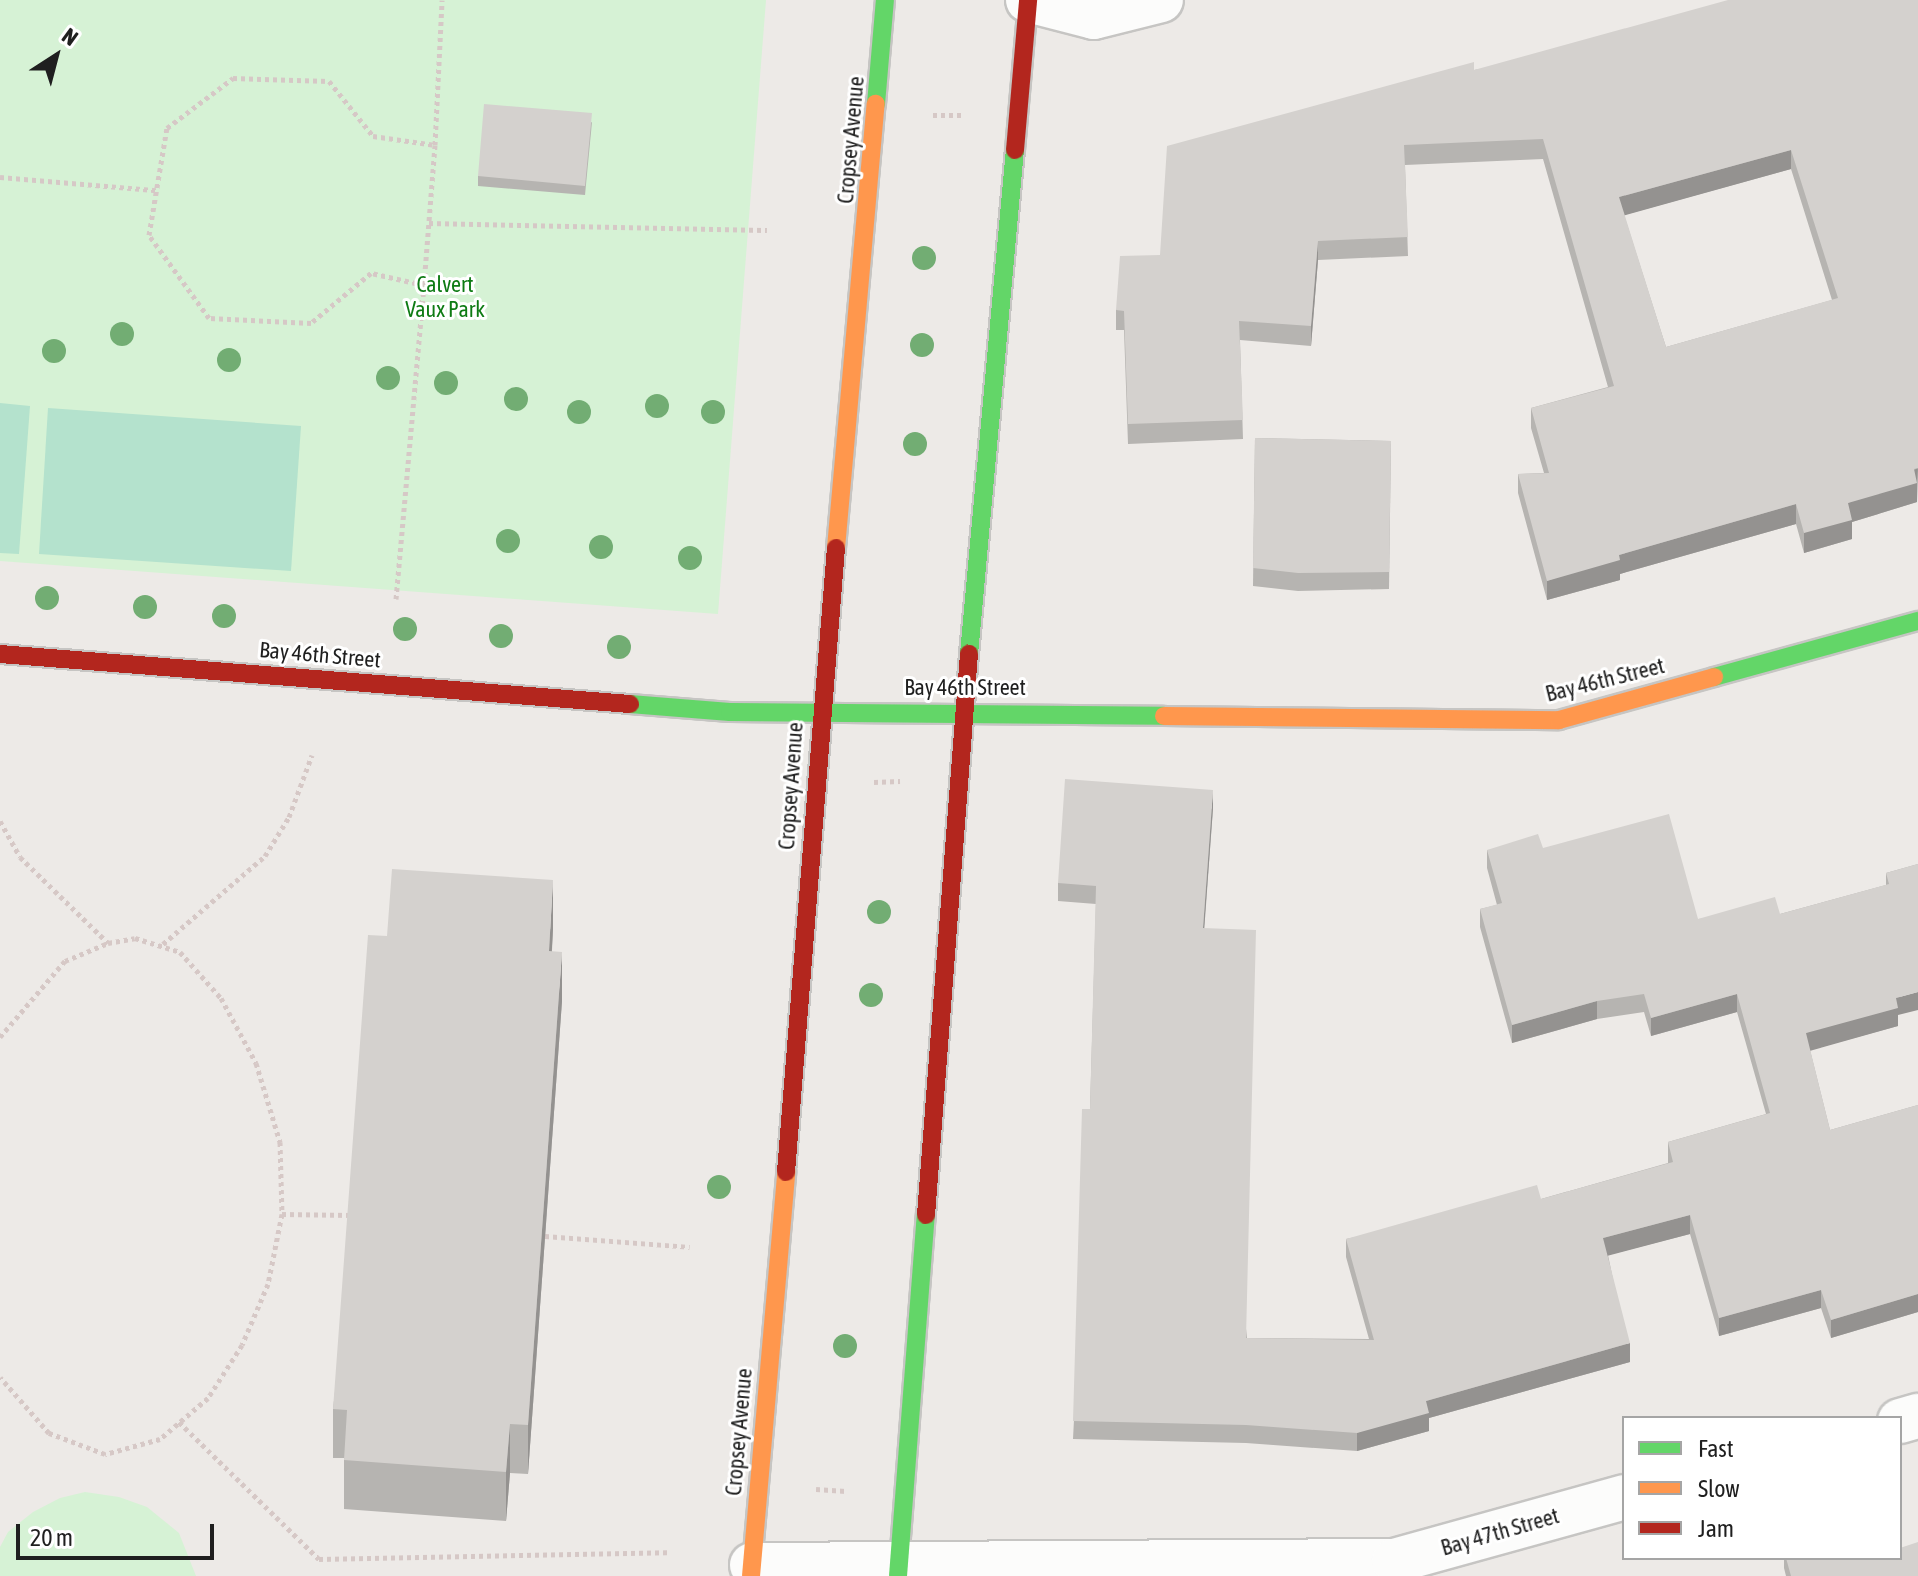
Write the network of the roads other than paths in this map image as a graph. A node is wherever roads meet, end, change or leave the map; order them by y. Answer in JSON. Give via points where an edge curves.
{"nodes":[{"id":1,"x":885,"y":0,"type":"edge"},
{"id":2,"x":1028,"y":0,"type":"edge"},
{"id":3,"x":1161,"y":0,"type":"edge"},
{"id":4,"x":1918,"y":621,"type":"edge"},
{"id":5,"x":0,"y":654,"type":"edge"},
{"id":6,"x":821,"y":712,"type":"junction"},
{"id":7,"x":964,"y":712,"type":"junction"},
{"id":8,"x":1622,"y":1498,"type":"edge"},
{"id":9,"x":752,"y":1570,"type":"edge"},
{"id":10,"x":899,"y":1570,"type":"edge"}],
"edges":[{"from":1,"to":6,"type":"main road","name":"Cropsey Avenue"},
{"from":2,"to":3,"type":"street","via":[[1094,17]]},
{"from":2,"to":7,"type":"main road"},
{"from":4,"to":7,"type":"main road","name":"Bay 46th Street","via":[[1559,720]]},
{"from":5,"to":6,"type":"main road","name":"Bay 46th Street","via":[[730,712]]},
{"from":6,"to":7,"type":"main road","name":"Bay 46th Street"},
{"from":6,"to":9,"type":"main road","name":"Cropsey Avenue"},
{"from":7,"to":10,"type":"main road"},
{"from":8,"to":10,"type":"street","name":"Bay 47th Street","via":[[1394,1561]]},
{"from":9,"to":10,"type":"street","name":"Bay 47th Street"}]}
